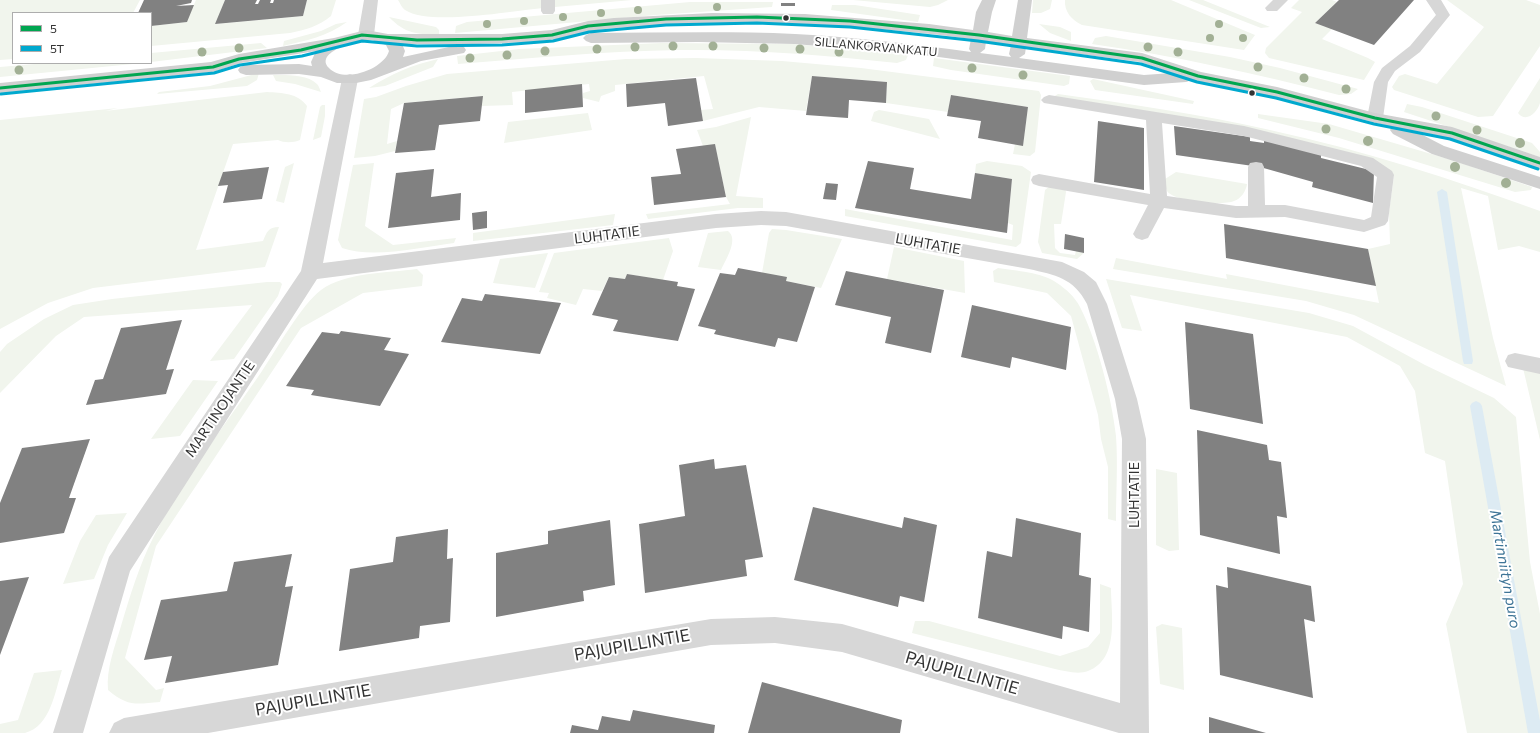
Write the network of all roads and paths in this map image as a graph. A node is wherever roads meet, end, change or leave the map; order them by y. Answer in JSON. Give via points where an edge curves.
{"nodes":[{"id":1,"x":371,"y":0,"type":"edge"},
{"id":2,"x":989,"y":0,"type":"edge"},
{"id":3,"x":1025,"y":0,"type":"edge"},
{"id":4,"x":1433,"y":0,"type":"edge"},
{"id":5,"x":366,"y":35,"type":"junction"},
{"id":6,"x":552,"y":35,"type":"junction"},
{"id":7,"x":979,"y":35,"type":"junction"},
{"id":8,"x":388,"y":39,"type":"junction"},
{"id":9,"x":502,"y":39,"type":"junction"},
{"id":10,"x":1018,"y":40,"type":"junction"},
{"id":11,"x":336,"y":43,"type":"junction"},
{"id":12,"x":975,"y":57,"type":"junction"},
{"id":13,"x":1016,"y":63,"type":"junction"},
{"id":14,"x":213,"y":66,"type":"junction"},
{"id":15,"x":380,"y":70,"type":"junction"},
{"id":16,"x":324,"y":73,"type":"junction"},
{"id":17,"x":1198,"y":76,"type":"junction"},
{"id":18,"x":350,"y":79,"type":"junction"},
{"id":19,"x":0,"y":88,"type":"edge"},
{"id":20,"x":1049,"y":100,"type":"dead end"},
{"id":21,"x":1154,"y":116,"type":"junction"},
{"id":22,"x":1375,"y":118,"type":"junction"},
{"id":23,"x":1540,"y":163,"type":"edge"},
{"id":24,"x":1256,"y":166,"type":"dead end"},
{"id":25,"x":1039,"y":180,"type":"dead end"},
{"id":26,"x":1540,"y":184,"type":"edge"},
{"id":27,"x":1159,"y":201,"type":"junction"},
{"id":28,"x":1257,"y":212,"type":"junction"},
{"id":29,"x":1142,"y":234,"type":"dead end"},
{"id":30,"x":311,"y":272,"type":"junction"},
{"id":31,"x":1516,"y":361,"type":"dead end"},
{"id":32,"x":1540,"y":366,"type":"edge"},
{"id":33,"x":1134,"y":728,"type":"edge"},
{"id":34,"x":68,"y":733,"type":"edge"},
{"id":35,"x":124,"y":733,"type":"edge"}],
"edges":[{"from":1,"to":5,"type":"street"},
{"from":2,"to":7,"type":"main road"},
{"from":3,"to":10,"type":"main road"},
{"from":4,"to":22,"type":"lane","via":[[1443,15],[1415,48],[1388,68],[1381,82]]},
{"from":5,"to":8,"type":"main road","name":"SILLANKORVANKATU","via":[[383,36]]},
{"from":5,"to":11,"type":"main road","name":"SILLANKORVANKATU"},
{"from":6,"to":7,"type":"main road","name":"SILLANKORVANKATU","via":[[614,23],[757,17],[850,21]]},
{"from":6,"to":9,"type":"main road","name":"SILLANKORVANKATU"},
{"from":6,"to":12,"type":"main road","name":"SILLANKORVANKATU","via":[[595,39],[795,39]]},
{"from":7,"to":10,"type":"main road","name":"SILLANKORVANKATU"},
{"from":7,"to":12,"type":"main road"},
{"from":8,"to":9,"type":"main road","name":"SILLANKORVANKATU"},
{"from":8,"to":15,"type":"main road","via":[[397,49],[396,55],[391,63]]},
{"from":9,"to":15,"type":"main road","name":"SILLANKORVANKATU","via":[[484,46],[418,57]]},
{"from":10,"to":13,"type":"main road"},
{"from":10,"to":17,"type":"main road","name":"SILLANKORVANKATU","via":[[1142,58]]},
{"from":11,"to":14,"type":"main road","via":[[239,59]]},
{"from":11,"to":16,"type":"main road","via":[[323,52],[319,59],[319,66]]},
{"from":12,"to":13,"type":"main road","name":"SILLANKORVANKATU"},
{"from":13,"to":17,"type":"main road","name":"SILLANKORVANKATU","via":[[1144,80]]},
{"from":14,"to":16,"type":"main road","via":[[230,71],[299,69]]},
{"from":14,"to":19,"type":"main road"},
{"from":15,"to":18,"type":"main road","name":"SILLANKORVANKATU"},
{"from":16,"to":18,"type":"main road"},
{"from":17,"to":22,"type":"main road","name":"SILLANKORVANKATU","via":[[1277,92]]},
{"from":18,"to":30,"type":"street","name":"MARTINOJANTIE"},
{"from":20,"to":21,"type":"lane"},
{"from":21,"to":27,"type":"lane"},
{"from":21,"to":28,"type":"lane","via":[[1244,131],[1366,162],[1386,175],[1379,221],[1364,226],[1285,212]]},
{"from":22,"to":23,"type":"main road","name":"SILLANKORVANKATU","via":[[1452,133]]},
{"from":22,"to":26,"type":"main road","name":"SILLANKORVANKATU","via":[[1438,150]]},
{"from":24,"to":28,"type":"lane"},
{"from":25,"to":27,"type":"lane"},
{"from":27,"to":28,"type":"lane","via":[[1236,212]]},
{"from":27,"to":29,"type":"lane"},
{"from":30,"to":33,"type":"street","name":"LUHTATIE","via":[[716,221],[761,218],[813,223],[1029,262],[1062,269],[1077,277],[1089,287],[1097,304],[1126,399],[1134,438]]},
{"from":30,"to":34,"type":"street","name":"MARTINOJANTIE","via":[[118,566]]},
{"from":31,"to":32,"type":"lane"},
{"from":33,"to":35,"type":"street","name":"PAJUPILLINTIE","via":[[842,638],[775,630],[711,632]]}]}
